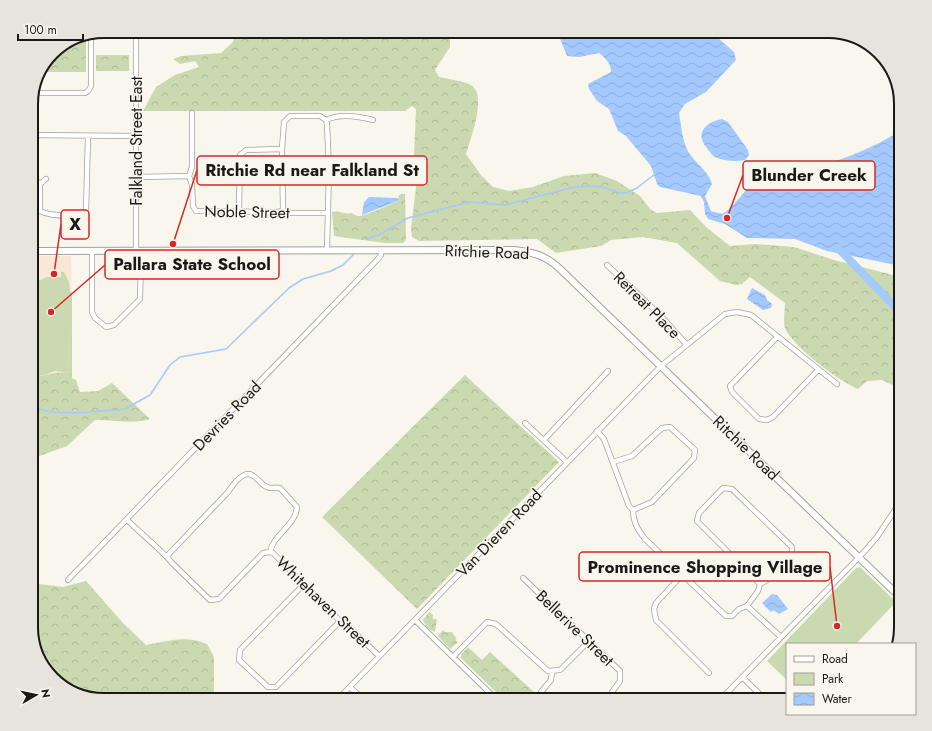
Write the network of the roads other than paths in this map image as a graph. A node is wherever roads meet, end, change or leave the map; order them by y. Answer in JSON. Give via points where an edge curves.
{"nodes":[{"id":1,"x":136,"y":38,"type":"edge"},
{"id":2,"x":91,"y":39,"type":"edge"},
{"id":3,"x":39,"y":93,"type":"edge"},
{"id":4,"x":192,"y":113,"type":"dead end"},
{"id":5,"x":326,"y":120,"type":"junction"},
{"id":6,"x":373,"y":120,"type":"dead end"},
{"id":7,"x":38,"y":135,"type":"edge"},
{"id":8,"x":88,"y":136,"type":"junction"},
{"id":9,"x":136,"y":136,"type":"junction"},
{"id":10,"x":282,"y":149,"type":"junction"},
{"id":11,"x":396,"y":166,"type":"dead end"},
{"id":12,"x":329,"y":170,"type":"junction"},
{"id":13,"x":189,"y":176,"type":"junction"},
{"id":14,"x":136,"y":177,"type":"junction"},
{"id":15,"x":46,"y":179,"type":"dead end"},
{"id":16,"x":40,"y":184,"type":"joint"},
{"id":17,"x":283,"y":210,"type":"junction"},
{"id":18,"x":40,"y":211,"type":"joint"},
{"id":19,"x":239,"y":211,"type":"junction"},
{"id":20,"x":327,"y":213,"type":"junction"},
{"id":21,"x":136,"y":250,"type":"junction"},
{"id":22,"x":327,"y":250,"type":"junction"},
{"id":23,"x":381,"y":250,"type":"junction"},
{"id":24,"x":38,"y":251,"type":"edge"},
{"id":25,"x":92,"y":252,"type":"junction"},
{"id":26,"x":141,"y":260,"type":"dead end"},
{"id":27,"x":607,"y":266,"type":"dead end"},
{"id":28,"x":777,"y":337,"type":"junction"},
{"id":29,"x":686,"y":344,"type":"junction"},
{"id":30,"x":661,"y":366,"type":"junction"},
{"id":31,"x":818,"y":370,"type":"junction"},
{"id":32,"x":608,"y":371,"type":"dead end"},
{"id":33,"x":837,"y":384,"type":"dead end"},
{"id":34,"x":525,"y":423,"type":"dead end"},
{"id":35,"x":596,"y":431,"type":"junction"},
{"id":36,"x":544,"y":440,"type":"junction"},
{"id":37,"x":567,"y":462,"type":"junction"},
{"id":38,"x":613,"y":462,"type":"junction"},
{"id":39,"x":633,"y":510,"type":"junction"},
{"id":40,"x":894,"y":512,"type":"edge"},
{"id":41,"x":127,"y":520,"type":"junction"},
{"id":42,"x":270,"y":552,"type":"junction"},
{"id":43,"x":167,"y":556,"type":"junction"},
{"id":44,"x":859,"y":557,"type":"junction"},
{"id":45,"x":682,"y":575,"type":"junction"},
{"id":46,"x":523,"y":578,"type":"dead end"},
{"id":47,"x":68,"y":580,"type":"dead end"},
{"id":48,"x":760,"y":584,"type":"junction"},
{"id":49,"x":303,"y":585,"type":"junction"},
{"id":50,"x":894,"y":591,"type":"edge"},
{"id":51,"x":747,"y":606,"type":"junction"},
{"id":52,"x":414,"y":620,"type":"junction"},
{"id":53,"x":340,"y":621,"type":"junction"},
{"id":54,"x":781,"y":636,"type":"junction"},
{"id":55,"x":590,"y":641,"type":"junction"},
{"id":56,"x":379,"y":656,"type":"junction"},
{"id":57,"x":453,"y":657,"type":"junction"},
{"id":58,"x":552,"y":672,"type":"junction"},
{"id":59,"x":710,"y":673,"type":"dead end"},
{"id":60,"x":742,"y":678,"type":"junction"},
{"id":61,"x":350,"y":687,"type":"junction"},
{"id":62,"x":344,"y":693,"type":"edge"},
{"id":63,"x":356,"y":693,"type":"edge"},
{"id":64,"x":491,"y":693,"type":"edge"},
{"id":65,"x":541,"y":693,"type":"edge"},
{"id":66,"x":612,"y":693,"type":"edge"},
{"id":67,"x":727,"y":693,"type":"edge"},
{"id":68,"x":758,"y":693,"type":"edge"}],
"edges":[{"from":1,"to":9,"type":"street","name":"Falkland Street East"},
{"from":2,"to":3,"type":"street","via":[[91,86],[88,91]]},
{"from":4,"to":13,"type":"street","name":"Noble Street","via":[[192,168]]},
{"from":5,"to":6,"type":"street","via":[[334,116]]},
{"from":5,"to":10,"type":"street","via":[[320,116],[290,116],[286,119]]},
{"from":5,"to":12,"type":"street"},
{"from":7,"to":8,"type":"street"},
{"from":8,"to":9,"type":"street"},
{"from":8,"to":18,"type":"street","via":[[86,211],[76,215],[45,214]]},
{"from":9,"to":14,"type":"street","name":"Falkland Street East"},
{"from":10,"to":17,"type":"street"},
{"from":10,"to":19,"type":"street","via":[[242,152]]},
{"from":11,"to":12,"type":"street","via":[[384,169]]},
{"from":12,"to":20,"type":"street"},
{"from":13,"to":14,"type":"street"},
{"from":13,"to":19,"type":"street","name":"Noble Street","via":[[196,211]]},
{"from":14,"to":21,"type":"street","name":"Falkland Street East"},
{"from":15,"to":16,"type":"street"},
{"from":16,"to":18,"type":"street"},
{"from":17,"to":19,"type":"street","name":"Noble Street"},
{"from":17,"to":20,"type":"street","name":"Noble Street","via":[[291,213]]},
{"from":20,"to":22,"type":"street"},
{"from":21,"to":22,"type":"street","name":"Ritchie Road"},
{"from":21,"to":25,"type":"street","name":"Ritchie Road"},
{"from":22,"to":23,"type":"street","name":"Ritchie Road"},
{"from":23,"to":30,"type":"street","name":"Ritchie Road","via":[[514,250],[538,254],[559,268]]},
{"from":23,"to":41,"type":"street","name":"Devries Road","via":[[377,260]]},
{"from":24,"to":25,"type":"street","name":"Ritchie Road"},
{"from":25,"to":26,"type":"street","via":[[92,312],[98,321],[108,328],[140,298]]},
{"from":27,"to":29,"type":"street","name":"Retreat Place","via":[[662,317]]},
{"from":28,"to":29,"type":"street","name":"Van Dieren Road","via":[[751,315],[737,312],[725,314]]},
{"from":28,"to":31,"type":"street","name":"Van Dieren Road"},
{"from":28,"to":31,"type":"street","via":[[730,386],[732,392],[759,419],[767,420],[773,417]]},
{"from":29,"to":30,"type":"street","name":"Van Dieren Road"},
{"from":30,"to":35,"type":"street","name":"Van Dieren Road"},
{"from":30,"to":44,"type":"street","name":"Ritchie Road"},
{"from":31,"to":33,"type":"street","name":"Van Dieren Road"},
{"from":32,"to":36,"type":"street"},
{"from":34,"to":36,"type":"street"},
{"from":35,"to":37,"type":"street","name":"Van Dieren Road"},
{"from":35,"to":38,"type":"street","via":[[604,439]]},
{"from":36,"to":37,"type":"street"},
{"from":37,"to":52,"type":"street","name":"Van Dieren Road"},
{"from":38,"to":39,"type":"street","via":[[629,506]]},
{"from":38,"to":39,"type":"street","via":[[632,456],[666,426],[695,450],[694,458],[652,502]]},
{"from":39,"to":45,"type":"street","via":[[638,531]]},
{"from":40,"to":44,"type":"street","via":[[877,537]]},
{"from":41,"to":43,"type":"street","name":"Whitehaven Street"},
{"from":41,"to":47,"type":"street","name":"Devries Road"},
{"from":42,"to":43,"type":"street","name":"Whitehaven Street","via":[[263,553],[215,601],[210,600]]},
{"from":42,"to":43,"type":"street","via":[[273,543],[296,513],[297,507],[280,488],[268,488],[252,474],[247,474],[232,486]]},
{"from":42,"to":49,"type":"street","name":"Whitehaven Street"},
{"from":44,"to":50,"type":"street","name":"Ritchie Road"},
{"from":44,"to":54,"type":"street"},
{"from":45,"to":51,"type":"street","via":[[726,616],[732,616]]},
{"from":45,"to":59,"type":"street","via":[[656,603],[656,620]]},
{"from":46,"to":55,"type":"street","name":"Bellerive Street"},
{"from":48,"to":48,"type":"street","via":[[697,521],[699,513],[723,488],[732,488],[792,547],[792,555],[770,579]]},
{"from":48,"to":51,"type":"street"},
{"from":49,"to":53,"type":"street","name":"Whitehaven Street"},
{"from":49,"to":53,"type":"street","via":[[240,650],[239,660],[268,687],[276,687]]},
{"from":51,"to":54,"type":"street"},
{"from":52,"to":56,"type":"street","name":"Van Dieren Road"},
{"from":52,"to":57,"type":"street"},
{"from":53,"to":56,"type":"street","name":"Whitehaven Street"},
{"from":54,"to":60,"type":"street"},
{"from":55,"to":58,"type":"street","via":[[560,670]]},
{"from":55,"to":66,"type":"street","name":"Bellerive Street","via":[[620,671],[620,681]]},
{"from":56,"to":61,"type":"street","name":"Van Dieren Road"},
{"from":57,"to":58,"type":"street","via":[[484,624],[492,621],[543,668]]},
{"from":57,"to":64,"type":"street"},
{"from":58,"to":65,"type":"street","via":[[551,680]]},
{"from":60,"to":67,"type":"street"},
{"from":60,"to":68,"type":"street"},
{"from":61,"to":62,"type":"street","name":"Van Dieren Road"},
{"from":61,"to":63,"type":"street"}]}
